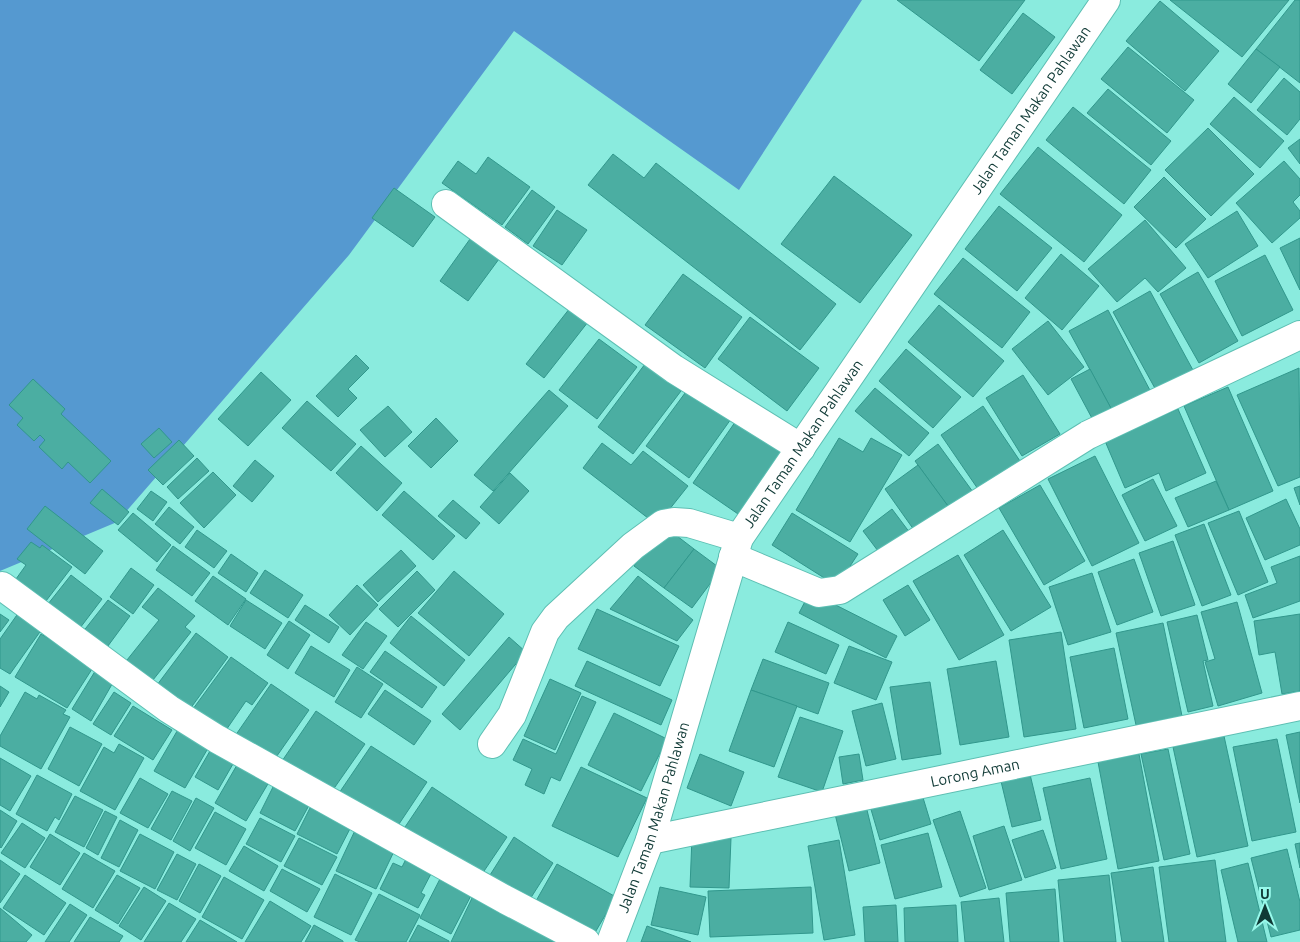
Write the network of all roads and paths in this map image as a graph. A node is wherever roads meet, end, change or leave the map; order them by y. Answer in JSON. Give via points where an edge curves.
{"nodes":[{"id":1,"x":1106,"y":0,"type":"edge"},
{"id":2,"x":446,"y":204,"type":"dead end"},
{"id":3,"x":1300,"y":335,"type":"edge"},
{"id":4,"x":801,"y":448,"type":"junction"},
{"id":5,"x":736,"y":548,"type":"junction"},
{"id":6,"x":2,"y":586,"type":"dead end"},
{"id":7,"x":1300,"y":706,"type":"edge"},
{"id":8,"x":492,"y":744,"type":"dead end"},
{"id":9,"x":650,"y":840,"type":"junction"},
{"id":10,"x":586,"y":942,"type":"edge"},
{"id":11,"x":611,"y":942,"type":"edge"}],
"edges":[{"from":1,"to":4,"type":"street","name":"Jalan Taman Makan Pahlawan"},
{"from":2,"to":4,"type":"street","via":[[674,370]]},
{"from":3,"to":5,"type":"street","via":[[1088,435],[840,590],[818,593]]},
{"from":4,"to":5,"type":"street","name":"Jalan Taman Makan Pahlawan"},
{"from":5,"to":8,"type":"street","via":[[689,523],[674,522],[663,524],[633,546],[545,632],[512,715]]},
{"from":5,"to":9,"type":"street","name":"Jalan Taman Makan Pahlawan"},
{"from":6,"to":10,"type":"street","via":[[169,709],[217,739]]},
{"from":7,"to":9,"type":"street","name":"Lorong Aman"},
{"from":9,"to":11,"type":"street","name":"Jalan Taman Makan Pahlawan"}]}
